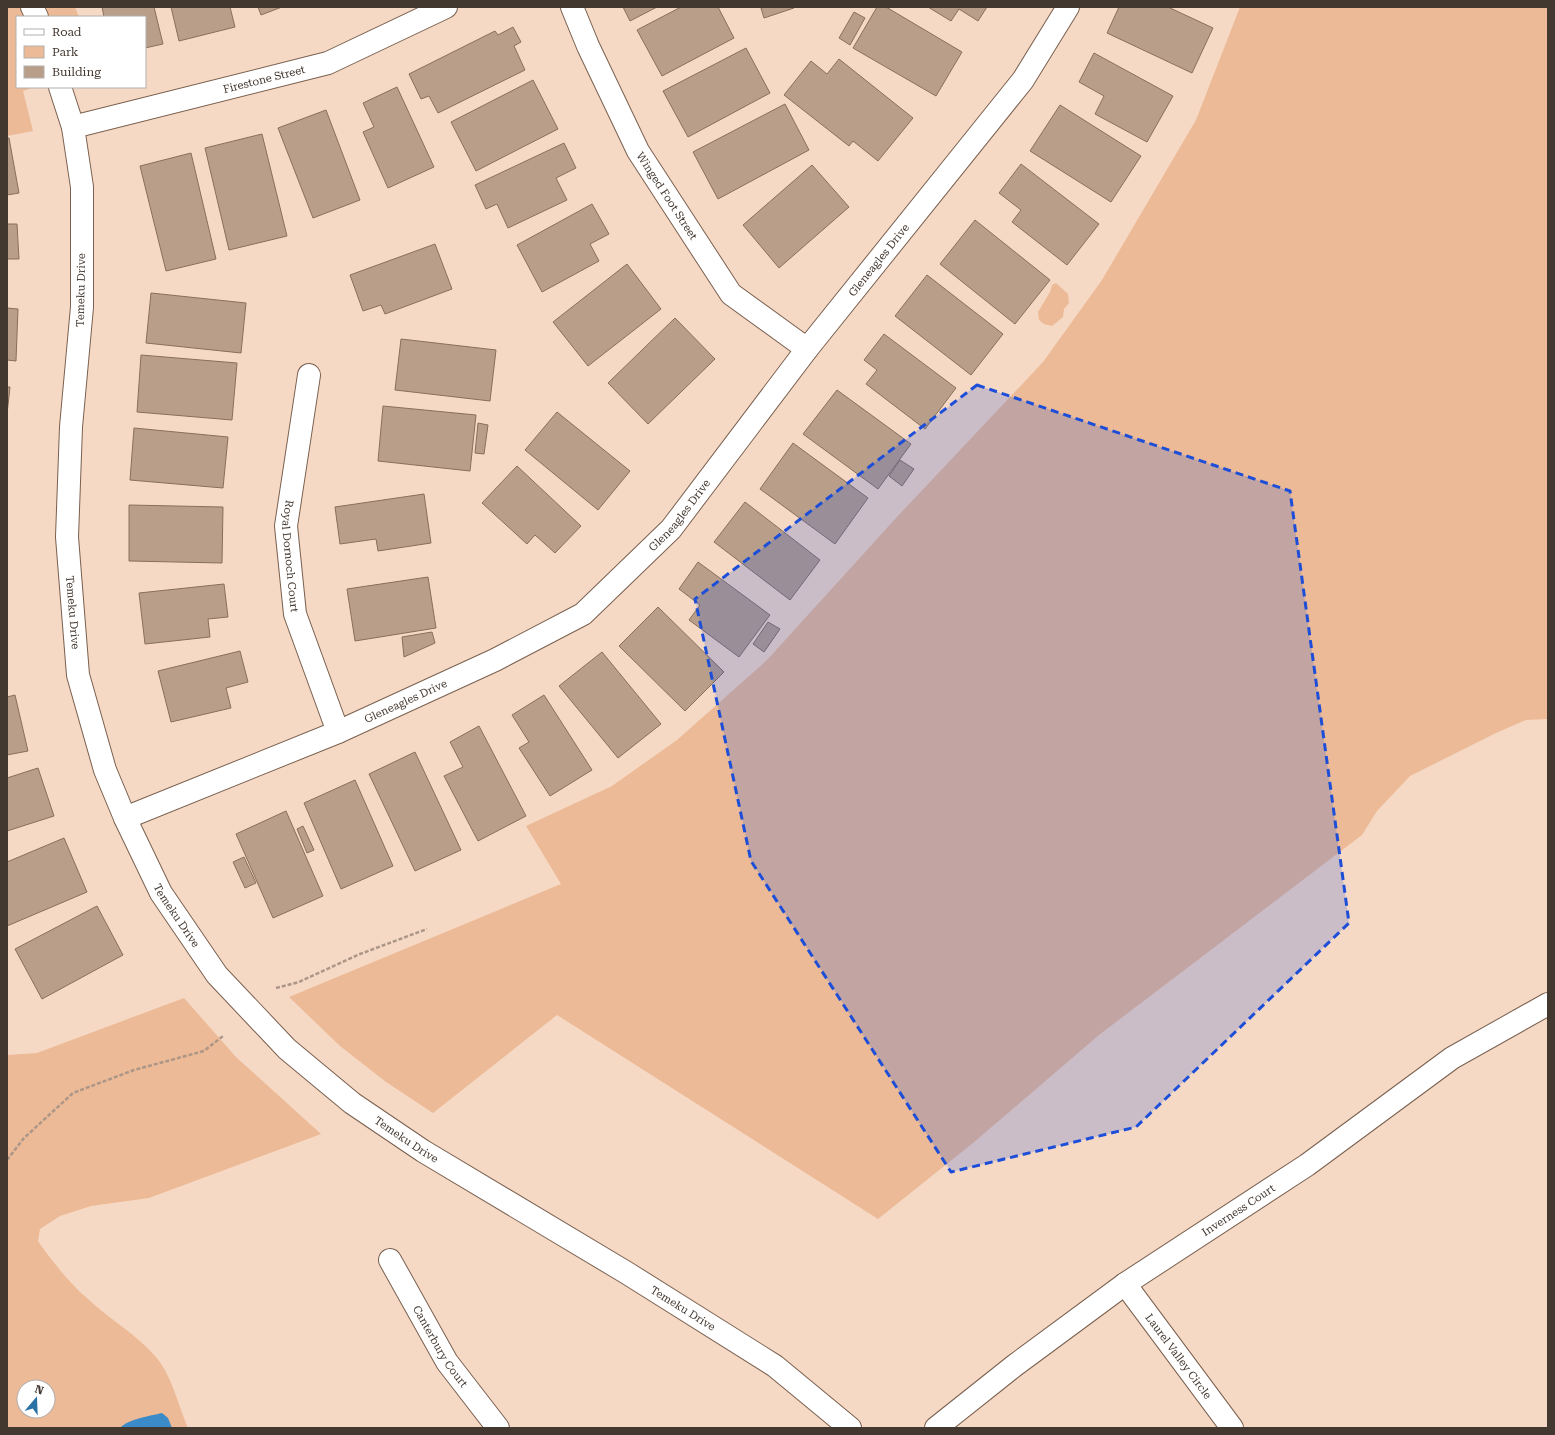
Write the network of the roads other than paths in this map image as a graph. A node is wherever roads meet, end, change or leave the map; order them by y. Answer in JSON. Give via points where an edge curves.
{"nodes":[{"id":1,"x":446,"y":7,"type":"edge"},
{"id":2,"x":572,"y":7,"type":"edge"},
{"id":3,"x":1068,"y":7,"type":"edge"},
{"id":4,"x":60,"y":88,"type":"edge"},
{"id":5,"x":73,"y":127,"type":"junction"},
{"id":6,"x":807,"y":349,"type":"junction"},
{"id":7,"x":309,"y":375,"type":"dead end"},
{"id":8,"x":338,"y":732,"type":"junction"},
{"id":9,"x":125,"y":818,"type":"junction"},
{"id":10,"x":1548,"y":1004,"type":"edge"},
{"id":11,"x":390,"y":1260,"type":"dead end"},
{"id":12,"x":1125,"y":1284,"type":"junction"},
{"id":13,"x":498,"y":1428,"type":"edge"},
{"id":14,"x":850,"y":1428,"type":"edge"},
{"id":15,"x":936,"y":1428,"type":"edge"},
{"id":16,"x":1232,"y":1428,"type":"edge"}],
"edges":[{"from":1,"to":5,"type":"street","name":"Firestone Street","via":[[328,63]]},
{"from":2,"to":6,"type":"street","name":"Winged Foot Street","via":[[638,151],[731,294]]},
{"from":3,"to":6,"type":"street","name":"Gleneagles Drive","via":[[1023,80]]},
{"from":4,"to":5,"type":"street","name":"Temeku Drive"},
{"from":5,"to":9,"type":"street","name":"Temeku Drive","via":[[82,188],[82,307],[71,427],[67,537],[78,675],[105,770]]},
{"from":6,"to":8,"type":"street","name":"Gleneagles Drive","via":[[671,529],[583,614],[495,660]]},
{"from":7,"to":8,"type":"street","name":"Royal Dornoch Court","via":[[286,526],[294,614]]},
{"from":8,"to":9,"type":"street","name":"Gleneagles Drive"},
{"from":9,"to":14,"type":"street","name":"Temeku Drive","via":[[161,893],[216,975],[287,1050],[352,1103],[424,1151],[775,1366]]},
{"from":10,"to":12,"type":"street","name":"Inverness Court","via":[[1452,1058],[1307,1165]]},
{"from":11,"to":13,"type":"street","name":"Canterbury Court","via":[[447,1362]]},
{"from":12,"to":15,"type":"street","name":"Inverness Court","via":[[1014,1366]]},
{"from":12,"to":16,"type":"street","name":"Laurel Valley Circle"}]}
